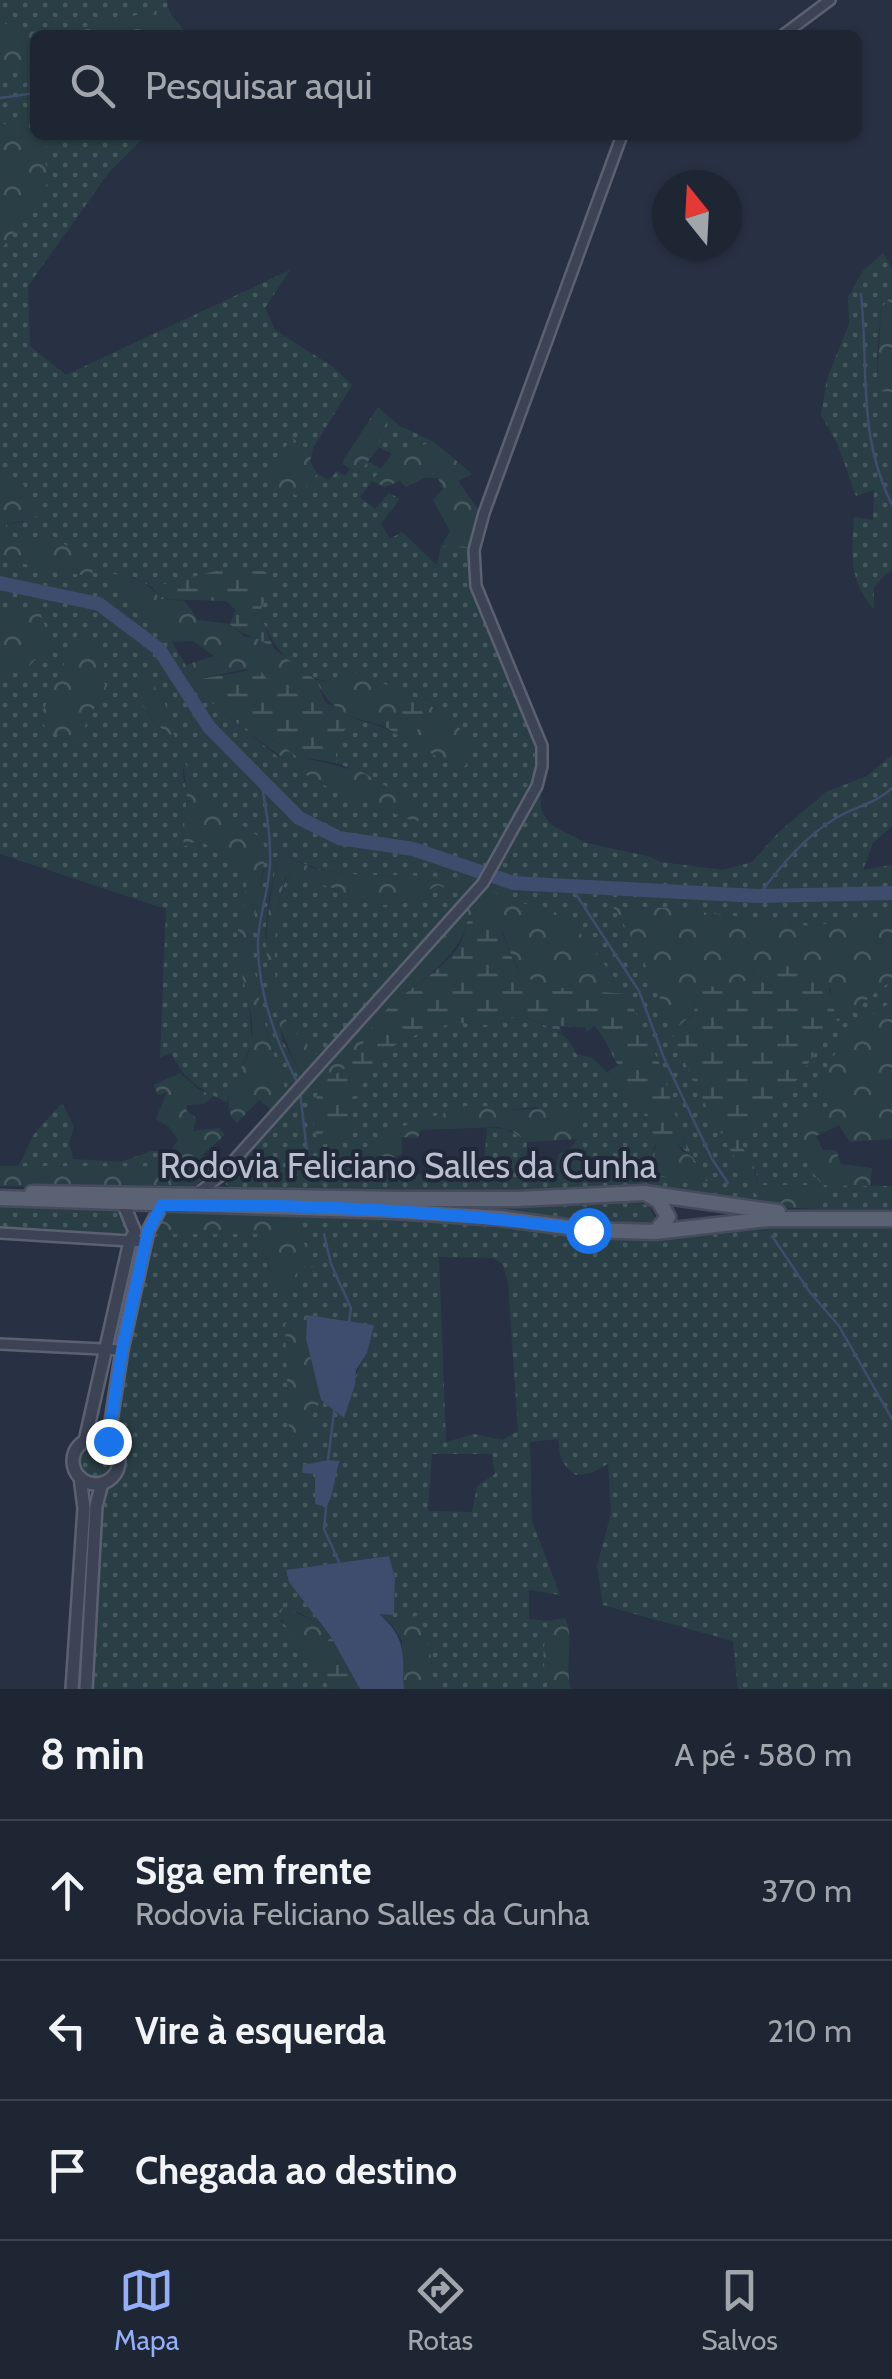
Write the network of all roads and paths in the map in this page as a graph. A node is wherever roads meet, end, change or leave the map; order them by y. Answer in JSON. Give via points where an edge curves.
{"nodes":[{"id":1,"x":830,"y":0,"type":"edge"},
{"id":2,"x":790,"y":30,"type":"edge"},
{"id":3,"x":620,"y":140,"type":"edge"},
{"id":4,"x":218,"y":1177,"type":"junction"},
{"id":5,"x":644,"y":1192,"type":"junction"},
{"id":6,"x":198,"y":1194,"type":"junction"},
{"id":7,"x":231,"y":1194,"type":"junction"},
{"id":8,"x":0,"y":1196,"type":"edge"},
{"id":9,"x":124,"y":1204,"type":"junction"},
{"id":10,"x":162,"y":1205,"type":"junction"},
{"id":11,"x":814,"y":1217,"type":"junction"},
{"id":12,"x":892,"y":1219,"type":"edge"},
{"id":13,"x":655,"y":1232,"type":"junction"},
{"id":14,"x":0,"y":1233,"type":"edge"},
{"id":15,"x":130,"y":1240,"type":"junction"},
{"id":16,"x":146,"y":1242,"type":"junction"},
{"id":17,"x":0,"y":1344,"type":"edge"},
{"id":18,"x":103,"y":1348,"type":"junction"},
{"id":19,"x":122,"y":1350,"type":"junction"},
{"id":20,"x":85,"y":1441,"type":"junction"},
{"id":21,"x":108,"y":1441,"type":"junction"},
{"id":22,"x":80,"y":1477,"type":"junction"},
{"id":23,"x":102,"y":1483,"type":"junction"},
{"id":24,"x":72,"y":1689,"type":"edge"},
{"id":25,"x":86,"y":1689,"type":"edge"}],
"edges":[{"from":1,"to":2,"type":"street"},
{"from":3,"to":4,"type":"street","via":[[474,550],[476,586],[542,746],[536,786],[483,883]]},
{"from":4,"to":6,"type":"street"},
{"from":4,"to":7,"type":"street"},
{"from":5,"to":7,"type":"main road","name":"Rodovia Feliciano Salles da Cunha","via":[[517,1199]]},
{"from":5,"to":11,"type":"main road","name":"Rodovia Feliciano Salles da Cunha"},
{"from":5,"to":13,"type":"main road","via":[[668,1217]]},
{"from":6,"to":7,"type":"main road","name":"Rodovia Feliciano Salles da Cunha"},
{"from":6,"to":8,"type":"main road","name":"Rodovia Feliciano Salles da Cunha"},
{"from":8,"to":9,"type":"main road","name":"Rodovia Feliciano Salles da Cunha"},
{"from":9,"to":10,"type":"main road","name":"Rodovia Feliciano Salles da Cunha"},
{"from":9,"to":15,"type":"street","via":[[135,1232]]},
{"from":10,"to":13,"type":"main road","name":"Rodovia Feliciano Salles da Cunha","via":[[393,1212]]},
{"from":10,"to":16,"type":"street"},
{"from":11,"to":12,"type":"main road","name":"Rodovia Feliciano Salles da Cunha"},
{"from":11,"to":13,"type":"main road","name":"Rodovia Feliciano Salles da Cunha"},
{"from":14,"to":15,"type":"street"},
{"from":15,"to":16,"type":"street"},
{"from":15,"to":18,"type":"street"},
{"from":16,"to":19,"type":"street"},
{"from":17,"to":18,"type":"street"},
{"from":18,"to":19,"type":"street"},
{"from":18,"to":20,"type":"street"},
{"from":19,"to":21,"type":"street"},
{"from":20,"to":21,"type":"street"},
{"from":20,"to":22,"type":"street","via":[[74,1455]]},
{"from":21,"to":23,"type":"street","via":[[119,1461]]},
{"from":22,"to":23,"type":"street"},
{"from":22,"to":24,"type":"street","via":[[84,1508]]},
{"from":23,"to":25,"type":"street"}]}
